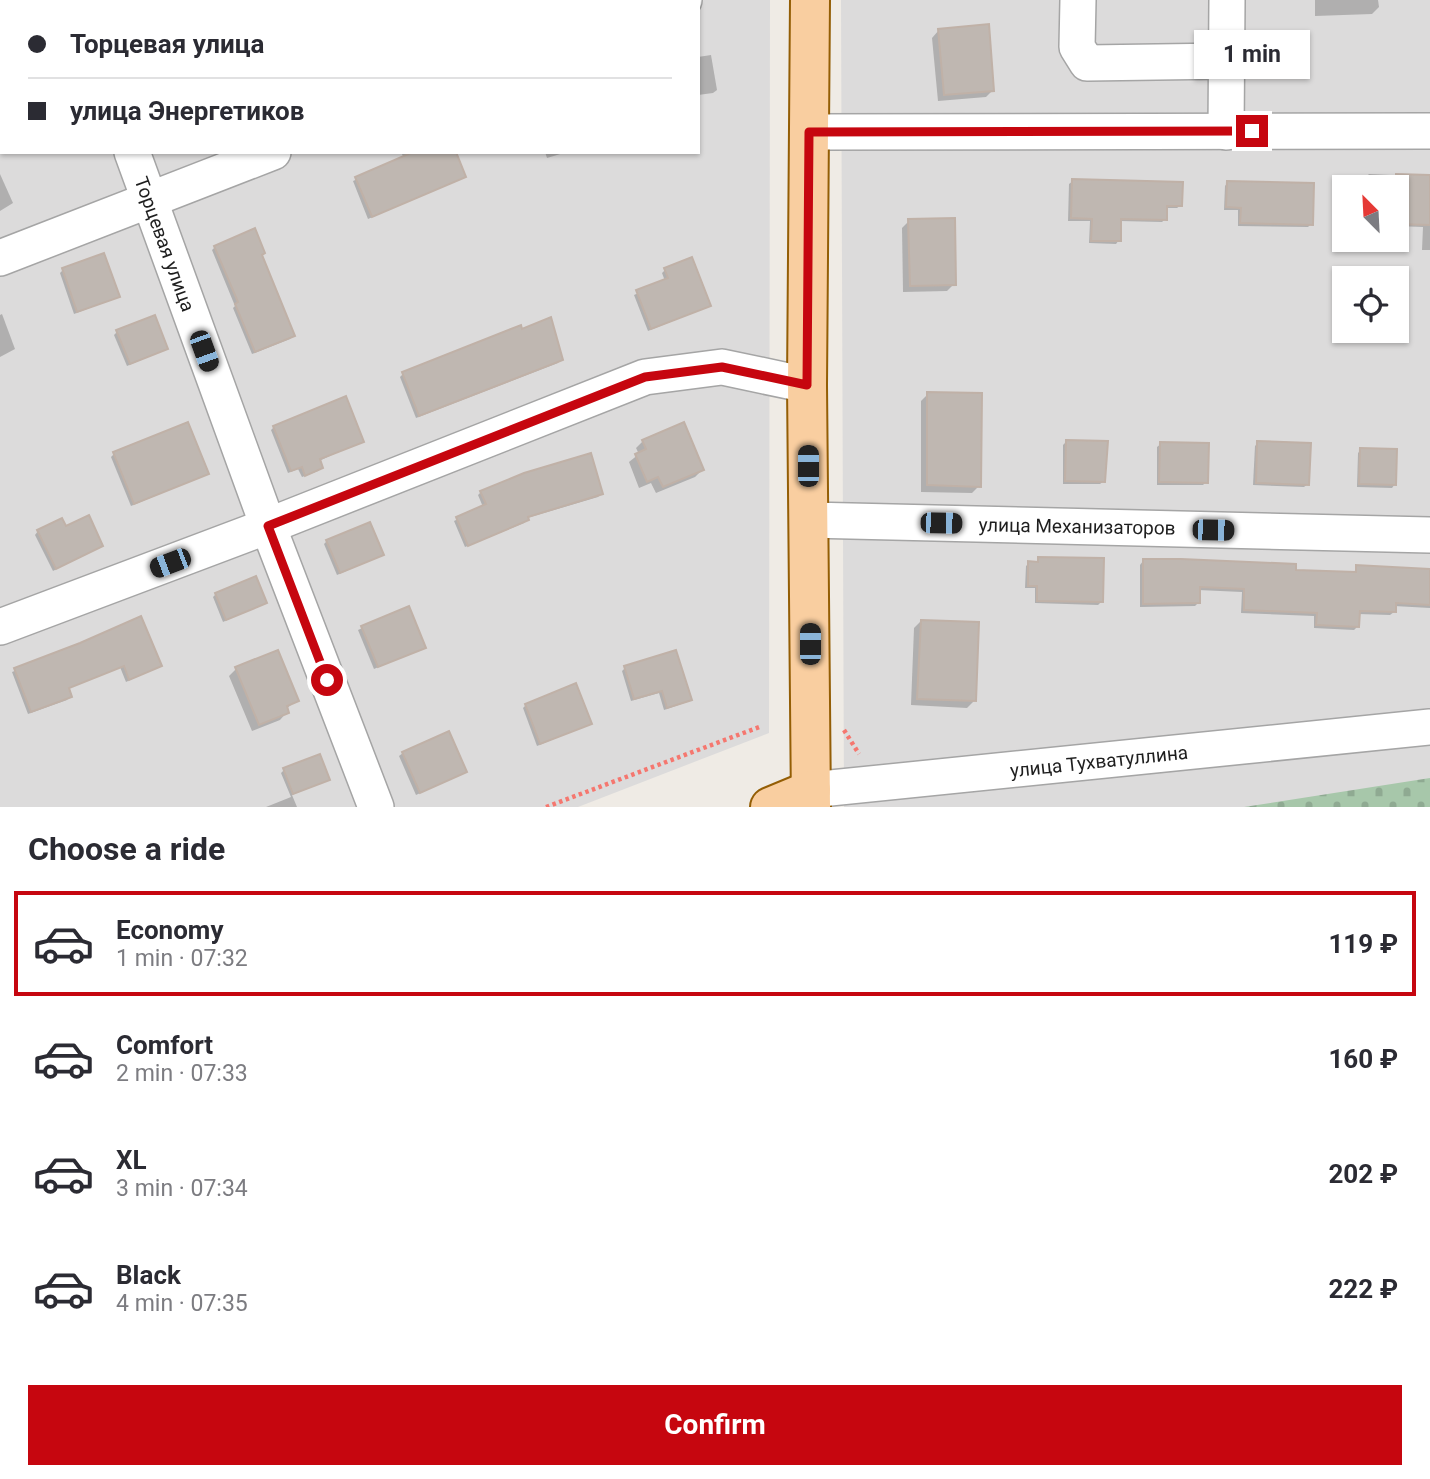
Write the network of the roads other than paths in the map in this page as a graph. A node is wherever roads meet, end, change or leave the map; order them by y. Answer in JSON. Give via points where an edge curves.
{"nodes":[{"id":1,"x":810,"y":0,"type":"edge"},
{"id":2,"x":1078,"y":0,"type":"edge"},
{"id":3,"x":1227,"y":0,"type":"edge"},
{"id":4,"x":1227,"y":61,"type":"junction"},
{"id":5,"x":1430,"y":131,"type":"edge"},
{"id":6,"x":809,"y":132,"type":"junction"},
{"id":7,"x":1226,"y":132,"type":"junction"},
{"id":8,"x":133,"y":154,"type":"edge"},
{"id":9,"x":268,"y":154,"type":"edge"},
{"id":10,"x":149,"y":200,"type":"junction"},
{"id":11,"x":0,"y":258,"type":"edge"},
{"id":12,"x":807,"y":385,"type":"junction"},
{"id":13,"x":808,"y":520,"type":"junction"},
{"id":14,"x":268,"y":526,"type":"junction"},
{"id":15,"x":1430,"y":535,"type":"edge"},
{"id":16,"x":0,"y":627,"type":"edge"},
{"id":17,"x":1430,"y":727,"type":"edge"},
{"id":18,"x":811,"y":799,"type":"edge"},
{"id":19,"x":376,"y":807,"type":"edge"},
{"id":20,"x":770,"y":807,"type":"edge"}],
"edges":[{"from":1,"to":6,"type":"main road"},
{"from":2,"to":4,"type":"street","via":[[1077,47],[1087,63]]},
{"from":3,"to":4,"type":"street"},
{"from":4,"to":7,"type":"street"},
{"from":5,"to":7,"type":"street"},
{"from":6,"to":7,"type":"street"},
{"from":6,"to":12,"type":"main road"},
{"from":8,"to":10,"type":"street","name":"Торцевая улица"},
{"from":9,"to":10,"type":"street"},
{"from":10,"to":11,"type":"street"},
{"from":10,"to":14,"type":"street","name":"Торцевая улица"},
{"from":12,"to":13,"type":"main road"},
{"from":12,"to":14,"type":"street","via":[[722,367],[645,377]]},
{"from":13,"to":15,"type":"street","name":"улица Механизаторов"},
{"from":13,"to":18,"type":"main road"},
{"from":14,"to":16,"type":"street"},
{"from":14,"to":19,"type":"street","name":"Торцевая улица"},
{"from":17,"to":18,"type":"street","name":"улица Тухватуллина"},
{"from":18,"to":20,"type":"main road","name":"улица Тухватуллина"}]}
